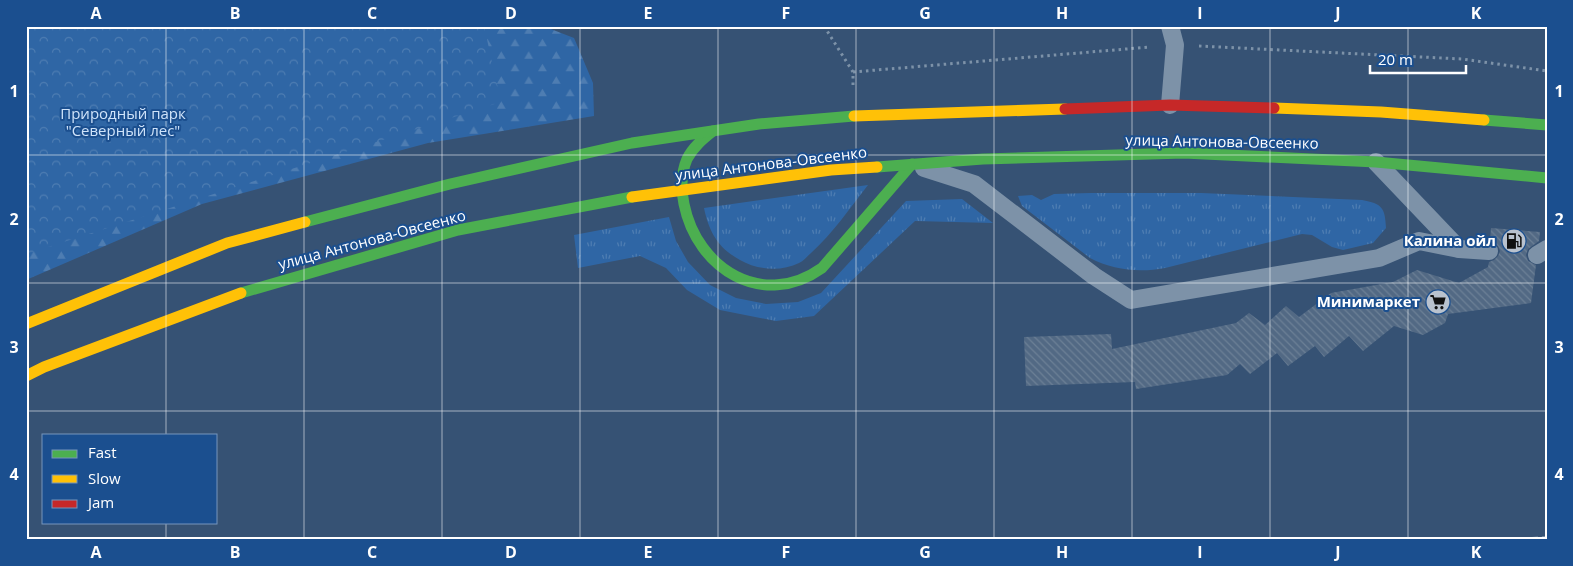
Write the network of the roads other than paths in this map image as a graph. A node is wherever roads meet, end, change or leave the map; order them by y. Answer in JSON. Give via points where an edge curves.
{"nodes":[{"id":1,"x":1170,"y":26,"type":"edge"},
{"id":2,"x":1170,"y":106,"type":"junction"},
{"id":3,"x":1547,"y":125,"type":"edge"},
{"id":4,"x":713,"y":131,"type":"junction"},
{"id":5,"x":1376,"y":162,"type":"junction"},
{"id":6,"x":912,"y":164,"type":"junction"},
{"id":7,"x":1547,"y":178,"type":"edge"},
{"id":8,"x":681,"y":190,"type":"junction"},
{"id":9,"x":1459,"y":249,"type":"junction"},
{"id":10,"x":1489,"y":251,"type":"dead end"},
{"id":11,"x":26,"y":324,"type":"edge"},
{"id":12,"x":26,"y":376,"type":"edge"}],
"edges":[{"from":1,"to":2,"type":"lane","via":[[1175,45]]},
{"from":2,"to":3,"type":"highway","via":[[1381,112]]},
{"from":2,"to":4,"type":"highway","via":[[853,116]]},
{"from":4,"to":8,"type":"highway","via":[[691,152],[684,168]]},
{"from":4,"to":11,"type":"highway","via":[[632,143],[460,182],[227,243]]},
{"from":5,"to":6,"type":"highway","name":"улица Антонова-Овсеенко","via":[[1184,154]]},
{"from":5,"to":7,"type":"highway","name":"улица Антонова-Овсеенко"},
{"from":5,"to":9,"type":"lane"},
{"from":6,"to":8,"type":"highway","name":"улица Антонова-Овсеенко","via":[[831,170]]},
{"from":6,"to":8,"type":"highway","via":[[825,265],[811,275],[782,284],[744,279],[714,260],[701,247],[691,227]]},
{"from":6,"to":9,"type":"lane","via":[[974,184],[1094,276],[1131,300],[1379,258],[1418,241]]},
{"from":8,"to":12,"type":"highway","name":"улица Антонова-Овсеенко","via":[[449,233],[249,290]]},
{"from":9,"to":10,"type":"lane"}]}
